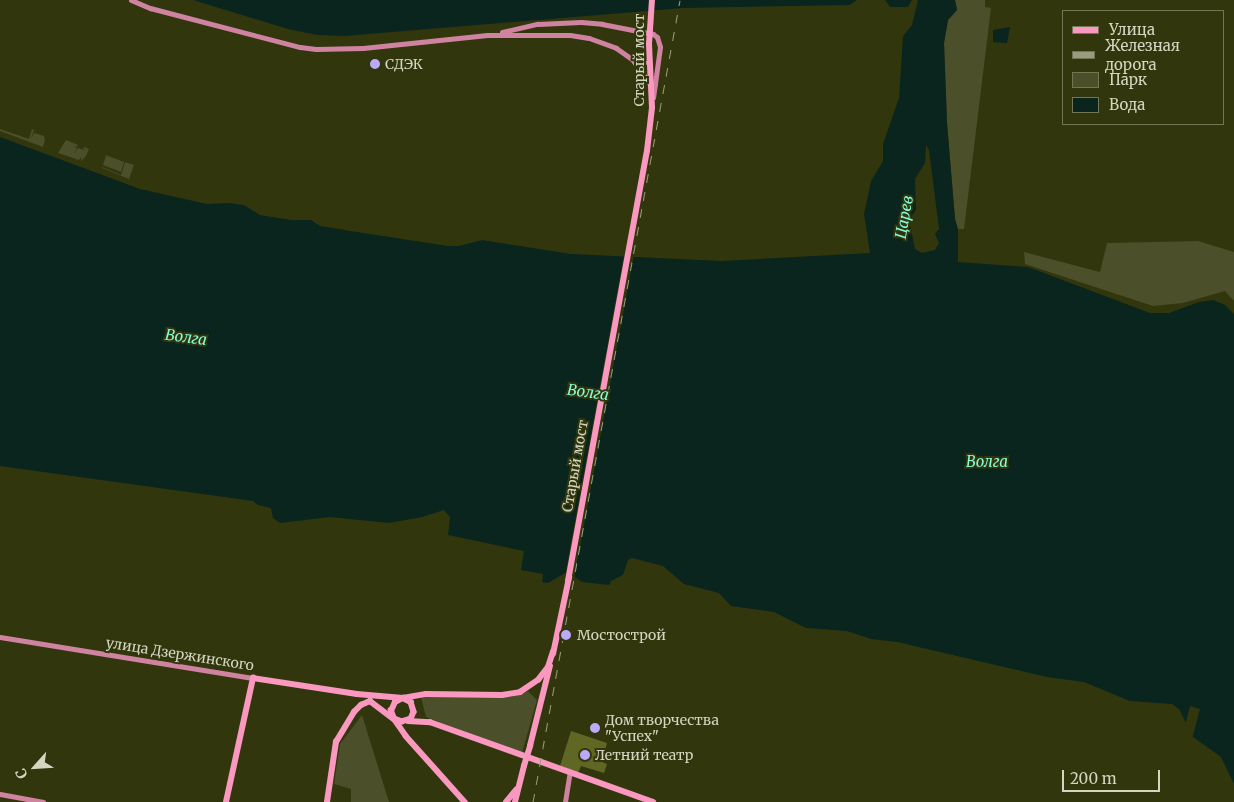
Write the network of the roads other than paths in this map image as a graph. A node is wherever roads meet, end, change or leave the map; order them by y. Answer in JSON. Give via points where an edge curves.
{"nodes":[{"id":1,"x":131,"y":0,"type":"edge"},
{"id":2,"x":652,"y":0,"type":"edge"},
{"id":3,"x":487,"y":35,"type":"junction"},
{"id":4,"x":632,"y":59,"type":"junction"},
{"id":5,"x":649,"y":61,"type":"junction"},
{"id":6,"x":653,"y":84,"type":"junction"},
{"id":7,"x":0,"y":637,"type":"edge"},
{"id":8,"x":553,"y":652,"type":"junction"},
{"id":9,"x":252,"y":678,"type":"junction"},
{"id":10,"x":403,"y":698,"type":"junction"},
{"id":11,"x":414,"y":708,"type":"junction"},
{"id":12,"x":395,"y":720,"type":"junction"},
{"id":13,"x":408,"y":721,"type":"junction"},
{"id":14,"x":430,"y":722,"type":"junction"},
{"id":15,"x":570,"y":772,"type":"junction"},
{"id":16,"x":519,"y":784,"type":"junction"},
{"id":17,"x":0,"y":794,"type":"edge"},
{"id":18,"x":43,"y":802,"type":"edge"},
{"id":19,"x":226,"y":802,"type":"edge"},
{"id":20,"x":327,"y":802,"type":"edge"},
{"id":21,"x":465,"y":802,"type":"edge"},
{"id":22,"x":506,"y":802,"type":"edge"},
{"id":23,"x":515,"y":802,"type":"edge"},
{"id":24,"x":565,"y":802,"type":"edge"},
{"id":25,"x":653,"y":802,"type":"edge"}],
"edges":[{"from":1,"to":3,"type":"main road","via":[[158,10],[316,49],[363,48]]},
{"from":2,"to":5,"type":"main road","name":"Старый мост","bridge":true},
{"from":3,"to":4,"type":"main road","via":[[554,34],[589,38],[616,48]]},
{"from":3,"to":6,"type":"main road","via":[[538,24],[581,22],[644,32],[657,38],[660,47]]},
{"from":4,"to":5,"type":"main road","via":[[640,63]]},
{"from":4,"to":6,"type":"main road"},
{"from":5,"to":6,"type":"main road","name":"Старый мост"},
{"from":6,"to":8,"type":"main road","name":"Старый мост","via":[[647,151]]},
{"from":7,"to":9,"type":"main road","name":"улица Дзержинского"},
{"from":8,"to":10,"type":"main road","name":"улица Дзержинского","via":[[543,674],[520,692],[502,695],[426,694]]},
{"from":8,"to":16,"type":"main road","bridge":true},
{"from":9,"to":10,"type":"main road","name":"улица Дзержинского"},
{"from":9,"to":19,"type":"main road"},
{"from":10,"to":11,"type":"main road"},
{"from":10,"to":12,"type":"main road","via":[[393,705],[391,711]]},
{"from":11,"to":13,"type":"main road"},
{"from":11,"to":14,"type":"main road"},
{"from":12,"to":13,"type":"main road"},
{"from":12,"to":20,"type":"main road","via":[[373,702],[361,705],[343,727],[336,742]]},
{"from":12,"to":21,"type":"main road"},
{"from":13,"to":14,"type":"main road"},
{"from":14,"to":15,"type":"main road"},
{"from":15,"to":24,"type":"main road"},
{"from":15,"to":25,"type":"main road"},
{"from":16,"to":22,"type":"main road"},
{"from":16,"to":23,"type":"main road"},
{"from":17,"to":18,"type":"main road"}]}
